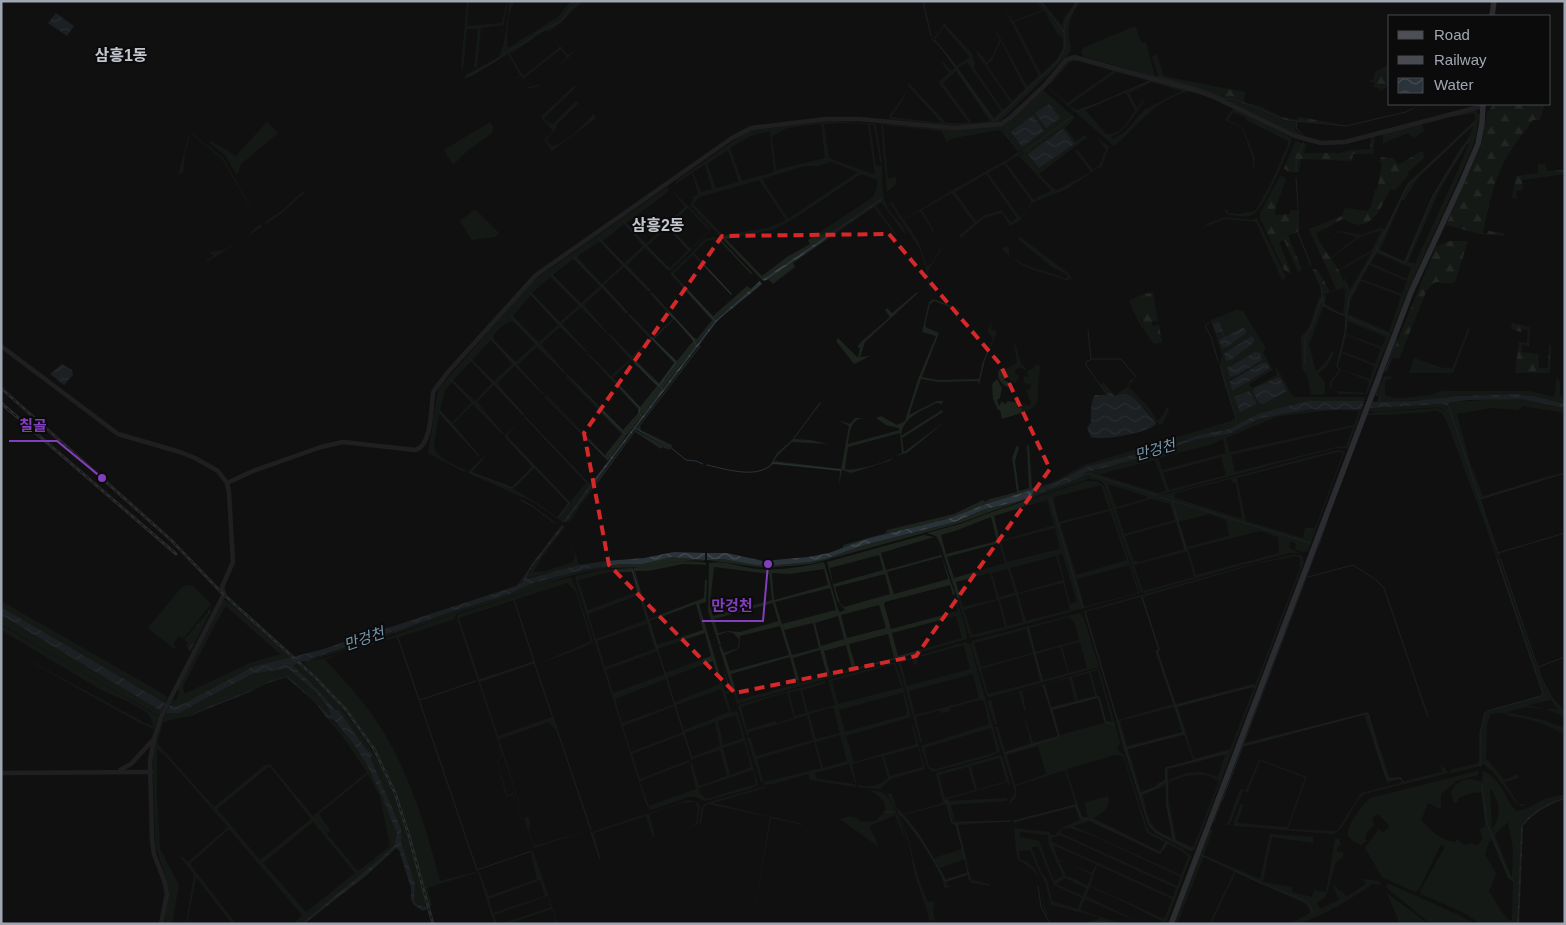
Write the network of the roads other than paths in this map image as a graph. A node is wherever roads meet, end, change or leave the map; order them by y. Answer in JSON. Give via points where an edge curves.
{"nodes":[{"id":1,"x":1494,"y":1,"type":"edge"},
{"id":2,"x":1492,"y":15,"type":"edge"},
{"id":3,"x":1483,"y":105,"type":"edge"},
{"id":4,"x":1,"y":346,"type":"edge"},
{"id":5,"x":227,"y":483,"type":"junction"},
{"id":6,"x":154,"y":739,"type":"junction"},
{"id":7,"x":119,"y":771,"type":"junction"},
{"id":8,"x":151,"y":772,"type":"junction"},
{"id":9,"x":1,"y":773,"type":"edge"},
{"id":10,"x":161,"y":924,"type":"edge"},
{"id":11,"x":1171,"y":924,"type":"edge"}],
"edges":[{"from":1,"to":2,"type":"main road"},
{"from":3,"to":5,"type":"street","via":[[1345,142],[1322,144],[1295,136],[1200,92],[1074,57],[1066,60],[1044,86],[1001,124],[955,128],[826,119],[751,128],[732,138],[528,282],[435,388],[426,442],[419,449],[343,442],[287,459]]},
{"from":3,"to":11,"type":"main road","via":[[1475,151],[1415,280]]},
{"from":4,"to":5,"type":"street","via":[[118,434],[195,458],[218,471]]},
{"from":5,"to":6,"type":"street","via":[[232,562],[222,587],[224,594],[162,715]]},
{"from":6,"to":7,"type":"street","via":[[131,764]]},
{"from":6,"to":8,"type":"street"},
{"from":7,"to":8,"type":"street"},
{"from":7,"to":9,"type":"street"},
{"from":8,"to":10,"type":"street","via":[[152,840],[167,894]]}]}
